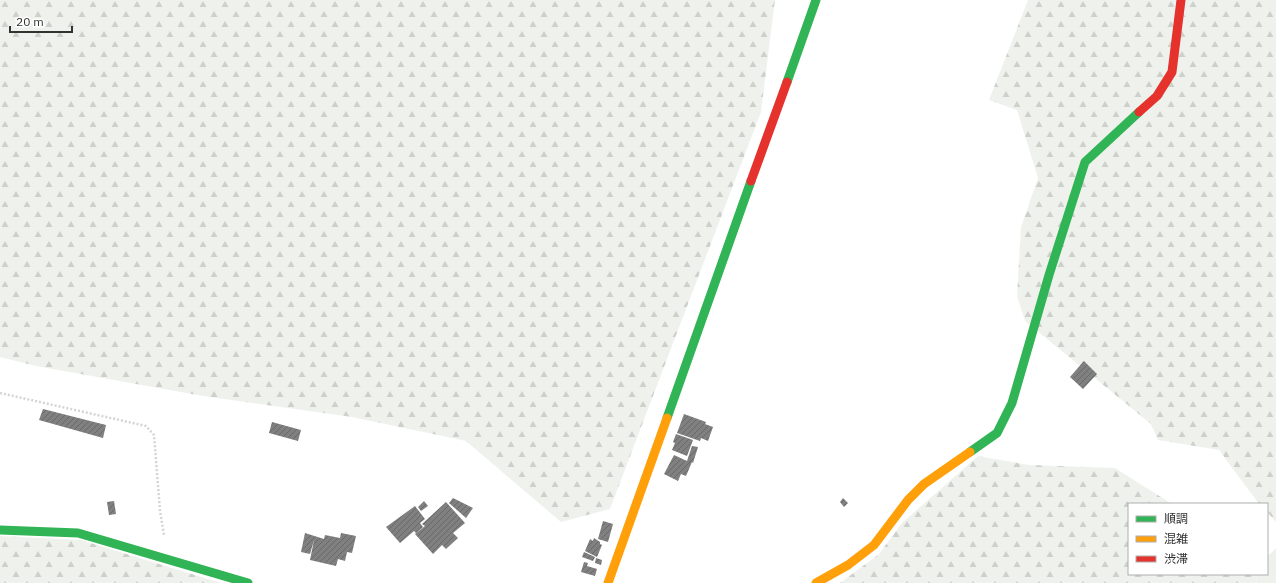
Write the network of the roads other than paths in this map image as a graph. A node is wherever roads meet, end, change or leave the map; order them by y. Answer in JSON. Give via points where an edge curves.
{"nodes":[{"id":1,"x":816,"y":0,"type":"edge"},
{"id":2,"x":1180,"y":0,"type":"edge"},
{"id":3,"x":0,"y":530,"type":"edge"},
{"id":4,"x":248,"y":583,"type":"edge"},
{"id":5,"x":608,"y":583,"type":"edge"},
{"id":6,"x":816,"y":583,"type":"edge"}],
"edges":[{"from":1,"to":5,"type":"street"},
{"from":2,"to":6,"type":"street","via":[[1172,72],[1157,96],[1085,162],[1012,403],[997,433],[924,484],[908,500],[874,545],[848,565]]},
{"from":3,"to":4,"type":"street","via":[[78,533]]}]}
